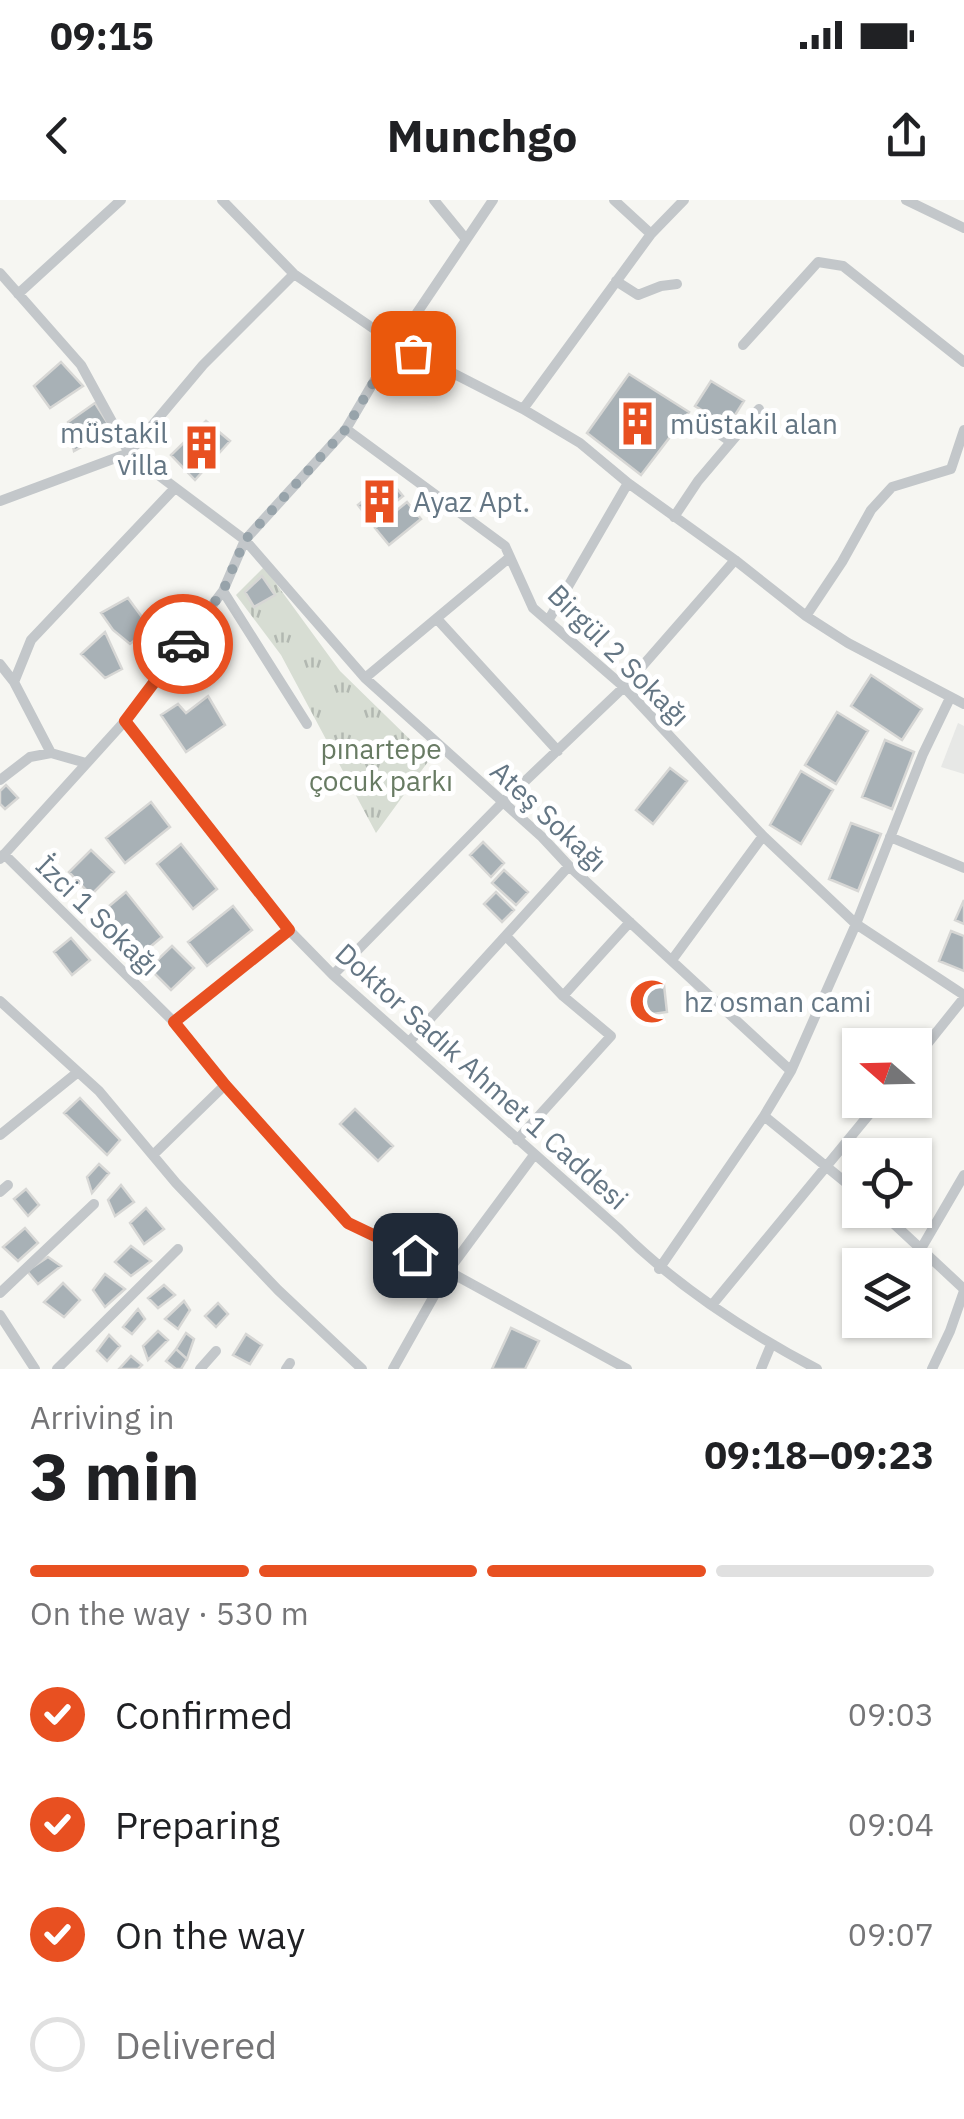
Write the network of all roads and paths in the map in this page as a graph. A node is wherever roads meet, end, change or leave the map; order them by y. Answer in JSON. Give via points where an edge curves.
{"nodes":[{"id":1,"x":122,"y":200,"type":"edge"},
{"id":2,"x":222,"y":200,"type":"edge"},
{"id":3,"x":434,"y":200,"type":"edge"},
{"id":4,"x":493,"y":200,"type":"edge"},
{"id":5,"x":614,"y":200,"type":"edge"},
{"id":6,"x":684,"y":200,"type":"edge"},
{"id":7,"x":906,"y":200,"type":"edge"},
{"id":8,"x":964,"y":228,"type":"edge"},
{"id":9,"x":651,"y":234,"type":"junction"},
{"id":10,"x":465,"y":238,"type":"junction"},
{"id":11,"x":0,"y":272,"type":"edge"},
{"id":12,"x":294,"y":274,"type":"junction"},
{"id":13,"x":616,"y":282,"type":"junction"},
{"id":14,"x":678,"y":284,"type":"dead end"},
{"id":15,"x":18,"y":294,"type":"junction"},
{"id":16,"x":396,"y":344,"type":"junction"},
{"id":17,"x":743,"y":345,"type":"dead end"},
{"id":18,"x":964,"y":362,"type":"edge"},
{"id":19,"x":524,"y":409,"type":"junction"},
{"id":20,"x":759,"y":409,"type":"dead end"},
{"id":21,"x":700,"y":420,"type":"dead end"},
{"id":22,"x":346,"y":429,"type":"junction"},
{"id":23,"x":964,"y":430,"type":"edge"},
{"id":24,"x":731,"y":442,"type":"junction"},
{"id":25,"x":129,"y":453,"type":"junction"},
{"id":26,"x":628,"y":483,"type":"junction"},
{"id":27,"x":174,"y":489,"type":"junction"},
{"id":28,"x":0,"y":500,"type":"edge"},
{"id":29,"x":674,"y":517,"type":"junction"},
{"id":30,"x":245,"y":540,"type":"junction"},
{"id":31,"x":510,"y":558,"type":"junction"},
{"id":32,"x":736,"y":560,"type":"junction"},
{"id":33,"x":223,"y":591,"type":"junction"},
{"id":34,"x":806,"y":616,"type":"junction"},
{"id":35,"x":438,"y":620,"type":"junction"},
{"id":36,"x":548,"y":621,"type":"junction"},
{"id":37,"x":0,"y":664,"type":"edge"},
{"id":38,"x":365,"y":678,"type":"junction"},
{"id":39,"x":14,"y":682,"type":"junction"},
{"id":40,"x":624,"y":688,"type":"junction"},
{"id":41,"x":950,"y":698,"type":"junction"},
{"id":42,"x":964,"y":704,"type":"edge"},
{"id":43,"x":125,"y":721,"type":"junction"},
{"id":44,"x":307,"y":724,"type":"dead end"},
{"id":45,"x":558,"y":751,"type":"junction"},
{"id":46,"x":51,"y":753,"type":"junction"},
{"id":47,"x":86,"y":763,"type":"junction"},
{"id":48,"x":0,"y":780,"type":"edge"},
{"id":49,"x":502,"y":803,"type":"junction"},
{"id":50,"x":763,"y":836,"type":"junction"},
{"id":51,"x":890,"y":837,"type":"junction"},
{"id":52,"x":2,"y":856,"type":"edge"},
{"id":53,"x":569,"y":866,"type":"junction"},
{"id":54,"x":964,"y":868,"type":"edge"},
{"id":55,"x":630,"y":922,"type":"junction"},
{"id":56,"x":856,"y":924,"type":"junction"},
{"id":57,"x":289,"y":930,"type":"junction"},
{"id":58,"x":506,"y":936,"type":"junction"},
{"id":59,"x":672,"y":960,"type":"junction"},
{"id":60,"x":333,"y":974,"type":"junction"},
{"id":61,"x":563,"y":996,"type":"junction"},
{"id":62,"x":964,"y":997,"type":"edge"},
{"id":63,"x":0,"y":1001,"type":"edge"},
{"id":64,"x":174,"y":1022,"type":"junction"},
{"id":65,"x":932,"y":1037,"type":"edge"},
{"id":66,"x":409,"y":1042,"type":"junction"},
{"id":67,"x":792,"y":1071,"type":"junction"},
{"id":68,"x":78,"y":1072,"type":"junction"},
{"id":69,"x":225,"y":1085,"type":"junction"},
{"id":70,"x":764,"y":1116,"type":"junction"},
{"id":71,"x":867,"y":1118,"type":"edge"},
{"id":72,"x":0,"y":1135,"type":"edge"},
{"id":73,"x":517,"y":1140,"type":"junction"},
{"id":74,"x":153,"y":1155,"type":"junction"},
{"id":75,"x":534,"y":1155,"type":"junction"},
{"id":76,"x":828,"y":1166,"type":"junction"},
{"id":77,"x":964,"y":1175,"type":"edge"},
{"id":78,"x":842,"y":1178,"type":"edge"},
{"id":79,"x":94,"y":1204,"type":"dead end"},
{"id":80,"x":900,"y":1228,"type":"edge"},
{"id":81,"x":922,"y":1247,"type":"junction"},
{"id":82,"x":178,"y":1249,"type":"dead end"},
{"id":83,"x":659,"y":1269,"type":"junction"},
{"id":84,"x":448,"y":1271,"type":"junction"},
{"id":85,"x":964,"y":1290,"type":"edge"},
{"id":86,"x":0,"y":1293,"type":"edge"},
{"id":87,"x":712,"y":1305,"type":"junction"},
{"id":88,"x":0,"y":1314,"type":"edge"},
{"id":89,"x":771,"y":1345,"type":"junction"},
{"id":90,"x":216,"y":1351,"type":"dead end"},
{"id":91,"x":35,"y":1369,"type":"edge"},
{"id":92,"x":57,"y":1369,"type":"edge"},
{"id":93,"x":200,"y":1369,"type":"edge"},
{"id":94,"x":362,"y":1369,"type":"edge"},
{"id":95,"x":392,"y":1369,"type":"edge"},
{"id":96,"x":627,"y":1369,"type":"edge"},
{"id":97,"x":760,"y":1369,"type":"edge"},
{"id":98,"x":816,"y":1369,"type":"edge"},
{"id":99,"x":932,"y":1369,"type":"edge"}],
"edges":[{"from":1,"to":15,"type":"street"},
{"from":2,"to":12,"type":"street"},
{"from":3,"to":10,"type":"street"},
{"from":4,"to":10,"type":"street"},
{"from":5,"to":9,"type":"street"},
{"from":6,"to":9,"type":"street"},
{"from":7,"to":8,"type":"street"},
{"from":9,"to":13,"type":"street"},
{"from":10,"to":16,"type":"street"},
{"from":11,"to":15,"type":"street"},
{"from":12,"to":16,"type":"street"},
{"from":12,"to":25,"type":"street","via":[[203,365]]},
{"from":13,"to":14,"type":"street","via":[[638,295]]},
{"from":13,"to":19,"type":"street"},
{"from":15,"to":25,"type":"street","via":[[81,364]]},
{"from":16,"to":19,"type":"street"},
{"from":16,"to":22,"type":"street"},
{"from":17,"to":18,"type":"street","via":[[818,262],[843,266]]},
{"from":19,"to":26,"type":"street"},
{"from":20,"to":24,"type":"street"},
{"from":21,"to":24,"type":"street"},
{"from":22,"to":30,"type":"street"},
{"from":22,"to":31,"type":"street","name":"Birgül 2 Sokağı","via":[[505,546]]},
{"from":23,"to":34,"type":"street","via":[[951,469],[892,487],[870,510]]},
{"from":24,"to":29,"type":"street"},
{"from":25,"to":27,"type":"street","name":"Ateş Sokağı"},
{"from":25,"to":28,"type":"street"},
{"from":26,"to":29,"type":"street"},
{"from":26,"to":36,"type":"street"},
{"from":27,"to":30,"type":"street","name":"Ateş Sokağı"},
{"from":27,"to":39,"type":"street","via":[[31,640]]},
{"from":29,"to":32,"type":"street"},
{"from":30,"to":33,"type":"street"},
{"from":30,"to":38,"type":"street","name":"Ateş Sokağı"},
{"from":31,"to":35,"type":"street"},
{"from":31,"to":36,"type":"street","name":"Birgül 2 Sokağı","via":[[533,608]]},
{"from":32,"to":34,"type":"street"},
{"from":32,"to":40,"type":"street"},
{"from":33,"to":43,"type":"street"},
{"from":33,"to":44,"type":"street"},
{"from":34,"to":41,"type":"street"},
{"from":35,"to":38,"type":"street"},
{"from":35,"to":45,"type":"street"},
{"from":36,"to":40,"type":"street","name":"Birgül 2 Sokağı"},
{"from":37,"to":39,"type":"street"},
{"from":38,"to":49,"type":"street","name":"Ateş Sokağı"},
{"from":39,"to":46,"type":"street"},
{"from":40,"to":45,"type":"street"},
{"from":40,"to":50,"type":"street","name":"Birgül 2 Sokağı"},
{"from":41,"to":42,"type":"street"},
{"from":41,"to":51,"type":"street"},
{"from":43,"to":47,"type":"street"},
{"from":43,"to":57,"type":"street","name":"Doktor Sadık Ahmet 1 Caddesi"},
{"from":45,"to":49,"type":"street"},
{"from":46,"to":47,"type":"street"},
{"from":46,"to":48,"type":"street","via":[[30,757]]},
{"from":47,"to":52,"type":"street"},
{"from":49,"to":53,"type":"street","name":"Ateş Sokağı"},
{"from":49,"to":60,"type":"street"},
{"from":50,"to":56,"type":"street","name":"Birgül 2 Sokağı"},
{"from":50,"to":59,"type":"street"},
{"from":51,"to":54,"type":"street"},
{"from":51,"to":56,"type":"street"},
{"from":52,"to":64,"type":"street","name":"İzci 1 Sokağı"},
{"from":53,"to":55,"type":"street","name":"Ateş Sokağı"},
{"from":53,"to":58,"type":"street"},
{"from":55,"to":59,"type":"street","name":"Ateş Sokağı"},
{"from":55,"to":61,"type":"street"},
{"from":56,"to":62,"type":"street","name":"Birgül 2 Sokağı"},
{"from":56,"to":67,"type":"street"},
{"from":57,"to":60,"type":"street","name":"Doktor Sadık Ahmet 1 Caddesi"},
{"from":57,"to":64,"type":"street"},
{"from":58,"to":61,"type":"street"},
{"from":58,"to":66,"type":"street"},
{"from":59,"to":67,"type":"street","name":"Ateş Sokağı"},
{"from":60,"to":66,"type":"street","name":"Doktor Sadık Ahmet 1 Caddesi"},
{"from":61,"to":73,"type":"street","via":[[611,1036]]},
{"from":62,"to":65,"type":"street"},
{"from":63,"to":68,"type":"street"},
{"from":64,"to":69,"type":"street","name":"İzci 1 Sokağı"},
{"from":66,"to":73,"type":"street","name":"Doktor Sadık Ahmet 1 Caddesi"},
{"from":67,"to":70,"type":"street"},
{"from":68,"to":72,"type":"street"},
{"from":68,"to":74,"type":"street"},
{"from":69,"to":74,"type":"street"},
{"from":69,"to":84,"type":"street","name":"İzci 1 Sokağı","via":[[348,1223]]},
{"from":70,"to":76,"type":"street"},
{"from":70,"to":83,"type":"street"},
{"from":71,"to":76,"type":"street"},
{"from":73,"to":75,"type":"street","name":"Doktor Sadık Ahmet 1 Caddesi"},
{"from":74,"to":94,"type":"street"},
{"from":75,"to":83,"type":"street","name":"Doktor Sadık Ahmet 1 Caddesi"},
{"from":75,"to":84,"type":"street"},
{"from":76,"to":78,"type":"street"},
{"from":76,"to":87,"type":"street"},
{"from":77,"to":81,"type":"street"},
{"from":79,"to":86,"type":"street"},
{"from":80,"to":81,"type":"street"},
{"from":81,"to":85,"type":"street"},
{"from":82,"to":92,"type":"street"},
{"from":83,"to":87,"type":"street","name":"Doktor Sadık Ahmet 1 Caddesi"},
{"from":84,"to":95,"type":"street"},
{"from":84,"to":96,"type":"street","name":"İzci 1 Sokağı"},
{"from":85,"to":99,"type":"street"},
{"from":87,"to":89,"type":"street","name":"Doktor Sadık Ahmet 1 Caddesi"},
{"from":88,"to":91,"type":"street"},
{"from":89,"to":97,"type":"street"},
{"from":89,"to":98,"type":"street","name":"Doktor Sadık Ahmet 1 Caddesi"},
{"from":90,"to":93,"type":"street"}]}
